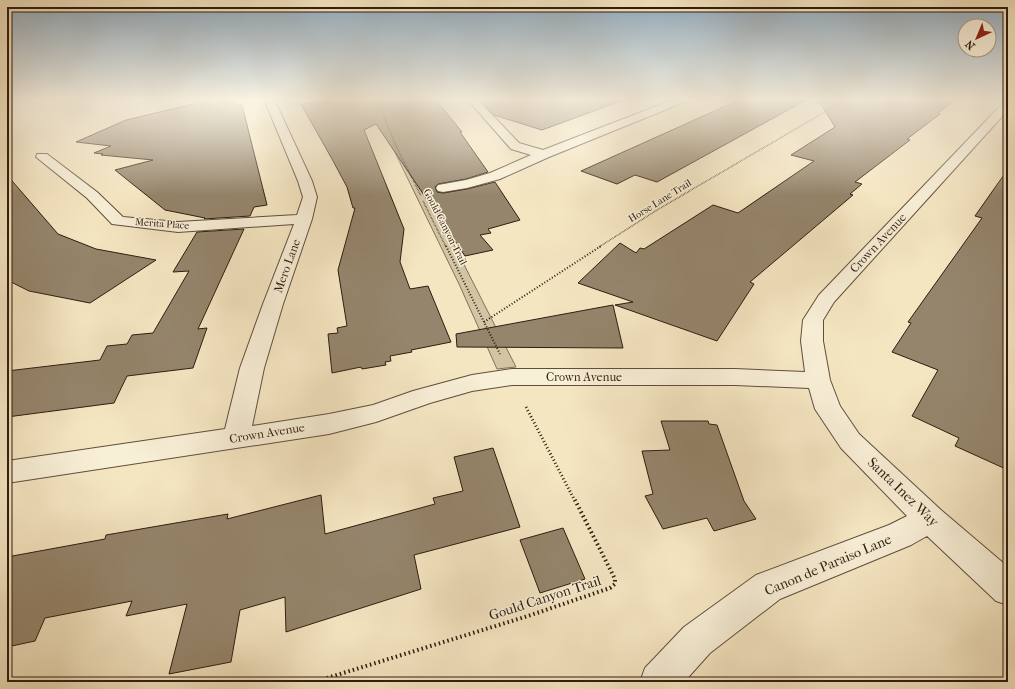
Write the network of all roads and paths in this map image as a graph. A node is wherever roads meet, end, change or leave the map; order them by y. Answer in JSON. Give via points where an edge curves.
{"nodes":[{"id":1,"x":283,"y":131,"type":"edge"},
{"id":2,"x":390,"y":131,"type":"edge"},
{"id":3,"x":502,"y":131,"type":"edge"},
{"id":4,"x":601,"y":131,"type":"edge"},
{"id":5,"x":791,"y":131,"type":"edge"},
{"id":6,"x":983,"y":131,"type":"edge"},
{"id":7,"x":544,"y":154,"type":"junction"},
{"id":8,"x":42,"y":157,"type":"dead end"},
{"id":9,"x":443,"y":188,"type":"dead end"},
{"id":10,"x":304,"y":219,"type":"junction"},
{"id":11,"x":484,"y":322,"type":"junction"},
{"id":12,"x":500,"y":355,"type":"dead end"},
{"id":13,"x":818,"y":380,"type":"junction"},
{"id":14,"x":526,"y":407,"type":"dead end"},
{"id":15,"x":236,"y":438,"type":"junction"},
{"id":16,"x":7,"y":472,"type":"edge"},
{"id":17,"x":930,"y":519,"type":"junction"},
{"id":18,"x":1008,"y":589,"type":"edge"},
{"id":19,"x":314,"y":682,"type":"edge"},
{"id":20,"x":659,"y":682,"type":"edge"}],
"edges":[{"from":1,"to":10,"type":"street","name":"Mero Lane","via":[[310,197]]},
{"from":2,"to":11,"type":"path","name":"Gould Canyon Trail"},
{"from":3,"to":7,"type":"street","via":[[515,146]]},
{"from":4,"to":7,"type":"street"},
{"from":5,"to":11,"type":"path","name":"Horse Lane Trail","via":[[658,210]]},
{"from":6,"to":13,"type":"street","name":"Crown Avenue","via":[[826,299],[813,320],[812,341]]},
{"from":7,"to":9,"type":"street","via":[[495,176]]},
{"from":8,"to":10,"type":"street","name":"Merita Place","via":[[92,195],[118,221],[178,227]]},
{"from":10,"to":15,"type":"street","name":"Mero Lane","via":[[252,368]]},
{"from":11,"to":12,"type":"path","name":"Gould Canyon Trail"},
{"from":13,"to":15,"type":"street","name":"Crown Avenue","via":[[735,377],[512,377],[472,382],[376,413],[329,424]]},
{"from":13,"to":17,"type":"street","name":"Santa Inez Way","via":[[828,409],[850,441]]},
{"from":14,"to":19,"type":"path","name":"Gould Canyon Trail","via":[[612,570],[615,584],[610,588],[528,616]]},
{"from":15,"to":16,"type":"street","name":"Crown Avenue"},
{"from":17,"to":18,"type":"street","name":"Santa Inez Way"},
{"from":17,"to":20,"type":"street","name":"Canon de Paraiso Lane","via":[[900,535],[768,587],[697,640]]}]}
